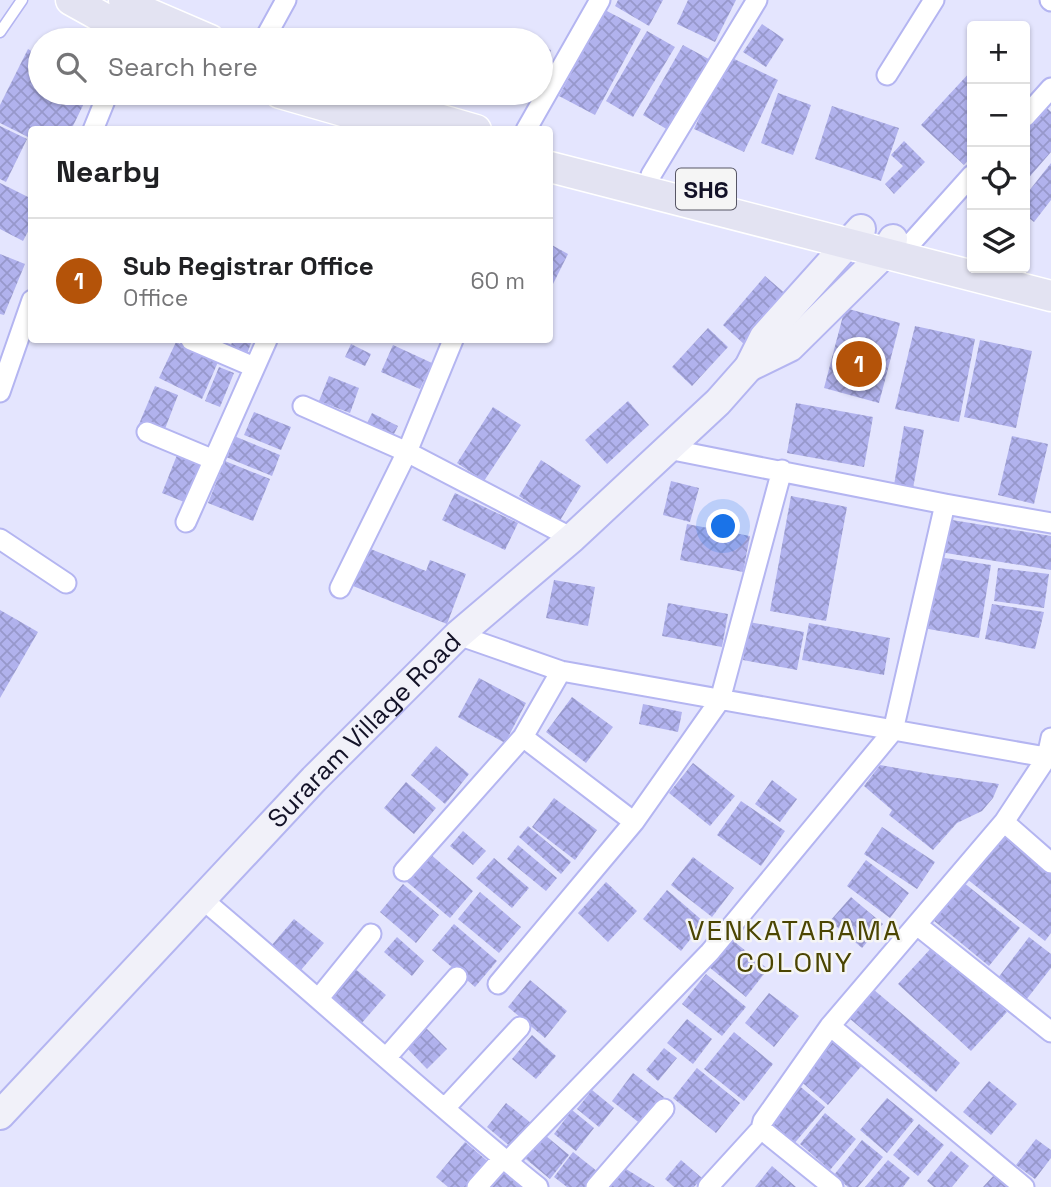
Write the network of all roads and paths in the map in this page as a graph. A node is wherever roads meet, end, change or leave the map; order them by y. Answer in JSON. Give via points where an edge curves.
{"nodes":[{"id":1,"x":22,"y":0,"type":"edge"},
{"id":2,"x":71,"y":0,"type":"edge"},
{"id":3,"x":286,"y":0,"type":"edge"},
{"id":4,"x":600,"y":0,"type":"edge"},
{"id":5,"x":757,"y":0,"type":"edge"},
{"id":6,"x":934,"y":0,"type":"edge"},
{"id":7,"x":138,"y":21,"type":"edge"},
{"id":8,"x":165,"y":28,"type":"edge"},
{"id":9,"x":271,"y":28,"type":"edge"},
{"id":10,"x":0,"y":32,"type":"edge"},
{"id":11,"x":887,"y":75,"type":"dead end"},
{"id":12,"x":553,"y":83,"type":"edge"},
{"id":13,"x":1051,"y":88,"type":"edge"},
{"id":14,"x":103,"y":105,"type":"edge"},
{"id":15,"x":324,"y":105,"type":"edge"},
{"id":16,"x":540,"y":105,"type":"edge"},
{"id":17,"x":1030,"y":111,"type":"edge"},
{"id":18,"x":353,"y":113,"type":"edge"},
{"id":19,"x":95,"y":126,"type":"edge"},
{"id":20,"x":397,"y":126,"type":"edge"},
{"id":21,"x":447,"y":126,"type":"edge"},
{"id":22,"x":528,"y":126,"type":"edge"},
{"id":23,"x":553,"y":150,"type":"edge"},
{"id":24,"x":553,"y":168,"type":"edge"},
{"id":25,"x":651,"y":174,"type":"junction"},
{"id":26,"x":967,"y":180,"type":"edge"},
{"id":27,"x":854,"y":237,"type":"junction"},
{"id":28,"x":896,"y":246,"type":"junction"},
{"id":29,"x":967,"y":256,"type":"edge"},
{"id":30,"x":1030,"y":271,"type":"edge"},
{"id":31,"x":1051,"y":275,"type":"edge"},
{"id":32,"x":1051,"y":296,"type":"edge"},
{"id":33,"x":28,"y":312,"type":"edge"},
{"id":34,"x":198,"y":343,"type":"edge"},
{"id":35,"x":266,"y":343,"type":"edge"},
{"id":36,"x":452,"y":343,"type":"edge"},
{"id":37,"x":254,"y":367,"type":"junction"},
{"id":38,"x":749,"y":367,"type":"junction"},
{"id":39,"x":0,"y":392,"type":"edge"},
{"id":40,"x":303,"y":406,"type":"dead end"},
{"id":41,"x":147,"y":432,"type":"dead end"},
{"id":42,"x":668,"y":449,"type":"junction"},
{"id":43,"x":407,"y":452,"type":"junction"},
{"id":44,"x":214,"y":460,"type":"junction"},
{"id":45,"x":782,"y":470,"type":"junction"},
{"id":46,"x":945,"y":504,"type":"junction"},
{"id":47,"x":186,"y":522,"type":"dead end"},
{"id":48,"x":1051,"y":523,"type":"edge"},
{"id":49,"x":572,"y":538,"type":"junction"},
{"id":50,"x":0,"y":539,"type":"edge"},
{"id":51,"x":66,"y":583,"type":"dead end"},
{"id":52,"x":341,"y":588,"type":"dead end"},
{"id":53,"x":457,"y":635,"type":"junction"},
{"id":54,"x":561,"y":671,"type":"junction"},
{"id":55,"x":720,"y":700,"type":"junction"},
{"id":56,"x":893,"y":731,"type":"junction"},
{"id":57,"x":523,"y":737,"type":"junction"},
{"id":58,"x":1051,"y":738,"type":"edge"},
{"id":59,"x":1049,"y":758,"type":"edge"},
{"id":60,"x":634,"y":822,"type":"junction"},
{"id":61,"x":1004,"y":822,"type":"junction"},
{"id":62,"x":1051,"y":863,"type":"edge"},
{"id":63,"x":404,"y":871,"type":"dead end"},
{"id":64,"x":201,"y":898,"type":"junction"},
{"id":65,"x":917,"y":925,"type":"junction"},
{"id":66,"x":371,"y":934,"type":"dead end"},
{"id":67,"x":457,"y":977,"type":"dead end"},
{"id":68,"x":498,"y":984,"type":"dead end"},
{"id":69,"x":319,"y":998,"type":"junction"},
{"id":70,"x":830,"y":1026,"type":"junction"},
{"id":71,"x":520,"y":1027,"type":"dead end"},
{"id":72,"x":1051,"y":1032,"type":"edge"},
{"id":73,"x":386,"y":1058,"type":"junction"},
{"id":74,"x":445,"y":1108,"type":"junction"},
{"id":75,"x":664,"y":1109,"type":"dead end"},
{"id":76,"x":0,"y":1115,"type":"edge"},
{"id":77,"x":761,"y":1129,"type":"junction"},
{"id":78,"x":504,"y":1161,"type":"junction"},
{"id":79,"x":477,"y":1187,"type":"edge"},
{"id":80,"x":538,"y":1187,"type":"edge"},
{"id":81,"x":596,"y":1187,"type":"edge"},
{"id":82,"x":708,"y":1187,"type":"edge"},
{"id":83,"x":833,"y":1187,"type":"edge"},
{"id":84,"x":1024,"y":1187,"type":"edge"}],
"edges":[{"from":1,"to":10,"type":"lane"},
{"from":2,"to":7,"type":"main road"},
{"from":3,"to":9,"type":"street"},
{"from":4,"to":12,"type":"street"},
{"from":5,"to":25,"type":"street"},
{"from":6,"to":11,"type":"street"},
{"from":7,"to":8,"type":"main road"},
{"from":13,"to":17,"type":"street"},
{"from":14,"to":19,"type":"street"},
{"from":15,"to":18,"type":"main road"},
{"from":16,"to":22,"type":"street"},
{"from":18,"to":20,"type":"main road"},
{"from":18,"to":21,"type":"main road"},
{"from":23,"to":25,"type":"main road","number":"SH6"},
{"from":24,"to":27,"type":"main road","number":"SH6"},
{"from":25,"to":27,"type":"main road","number":"SH6"},
{"from":26,"to":28,"type":"street"},
{"from":27,"to":28,"type":"main road","number":"SH6"},
{"from":27,"to":38,"type":"main road","name":"Suraram Village Road","via":[[764,337]]},
{"from":28,"to":29,"type":"main road","number":"SH6"},
{"from":28,"to":32,"type":"main road","number":"SH6"},
{"from":28,"to":38,"type":"main road","name":"Suraram Village Road","via":[[790,347]]},
{"from":30,"to":31,"type":"main road"},
{"from":33,"to":39,"type":"street"},
{"from":34,"to":37,"type":"street"},
{"from":35,"to":37,"type":"street"},
{"from":36,"to":43,"type":"street"},
{"from":37,"to":44,"type":"street"},
{"from":38,"to":42,"type":"main road","name":"Suraram Village Road"},
{"from":40,"to":43,"type":"street"},
{"from":41,"to":44,"type":"street"},
{"from":42,"to":45,"type":"street"},
{"from":42,"to":49,"type":"main road","name":"Suraram Village Road"},
{"from":43,"to":49,"type":"street"},
{"from":43,"to":52,"type":"street"},
{"from":44,"to":47,"type":"street"},
{"from":45,"to":46,"type":"street"},
{"from":45,"to":55,"type":"street"},
{"from":46,"to":48,"type":"street"},
{"from":46,"to":56,"type":"street"},
{"from":49,"to":53,"type":"main road","name":"Suraram Village Road"},
{"from":50,"to":51,"type":"street"},
{"from":53,"to":54,"type":"street"},
{"from":53,"to":64,"type":"main road","name":"Suraram Village Road"},
{"from":54,"to":55,"type":"street"},
{"from":54,"to":57,"type":"street"},
{"from":55,"to":56,"type":"street"},
{"from":55,"to":60,"type":"street"},
{"from":56,"to":59,"type":"street"},
{"from":56,"to":78,"type":"street","via":[[710,952]]},
{"from":57,"to":60,"type":"street"},
{"from":57,"to":63,"type":"street"},
{"from":58,"to":59,"type":"street"},
{"from":59,"to":61,"type":"street"},
{"from":60,"to":68,"type":"street"},
{"from":61,"to":62,"type":"street"},
{"from":61,"to":65,"type":"street"},
{"from":64,"to":69,"type":"street"},
{"from":64,"to":76,"type":"main road","name":"Suraram Village Road"},
{"from":65,"to":70,"type":"street"},
{"from":65,"to":72,"type":"street"},
{"from":66,"to":69,"type":"street"},
{"from":67,"to":73,"type":"street"},
{"from":69,"to":73,"type":"street"},
{"from":70,"to":77,"type":"street"},
{"from":70,"to":84,"type":"street"},
{"from":71,"to":74,"type":"street"},
{"from":73,"to":74,"type":"street"},
{"from":74,"to":78,"type":"street"},
{"from":75,"to":81,"type":"street"},
{"from":77,"to":82,"type":"street"},
{"from":77,"to":83,"type":"street"},
{"from":78,"to":79,"type":"street"},
{"from":78,"to":80,"type":"street"}]}
